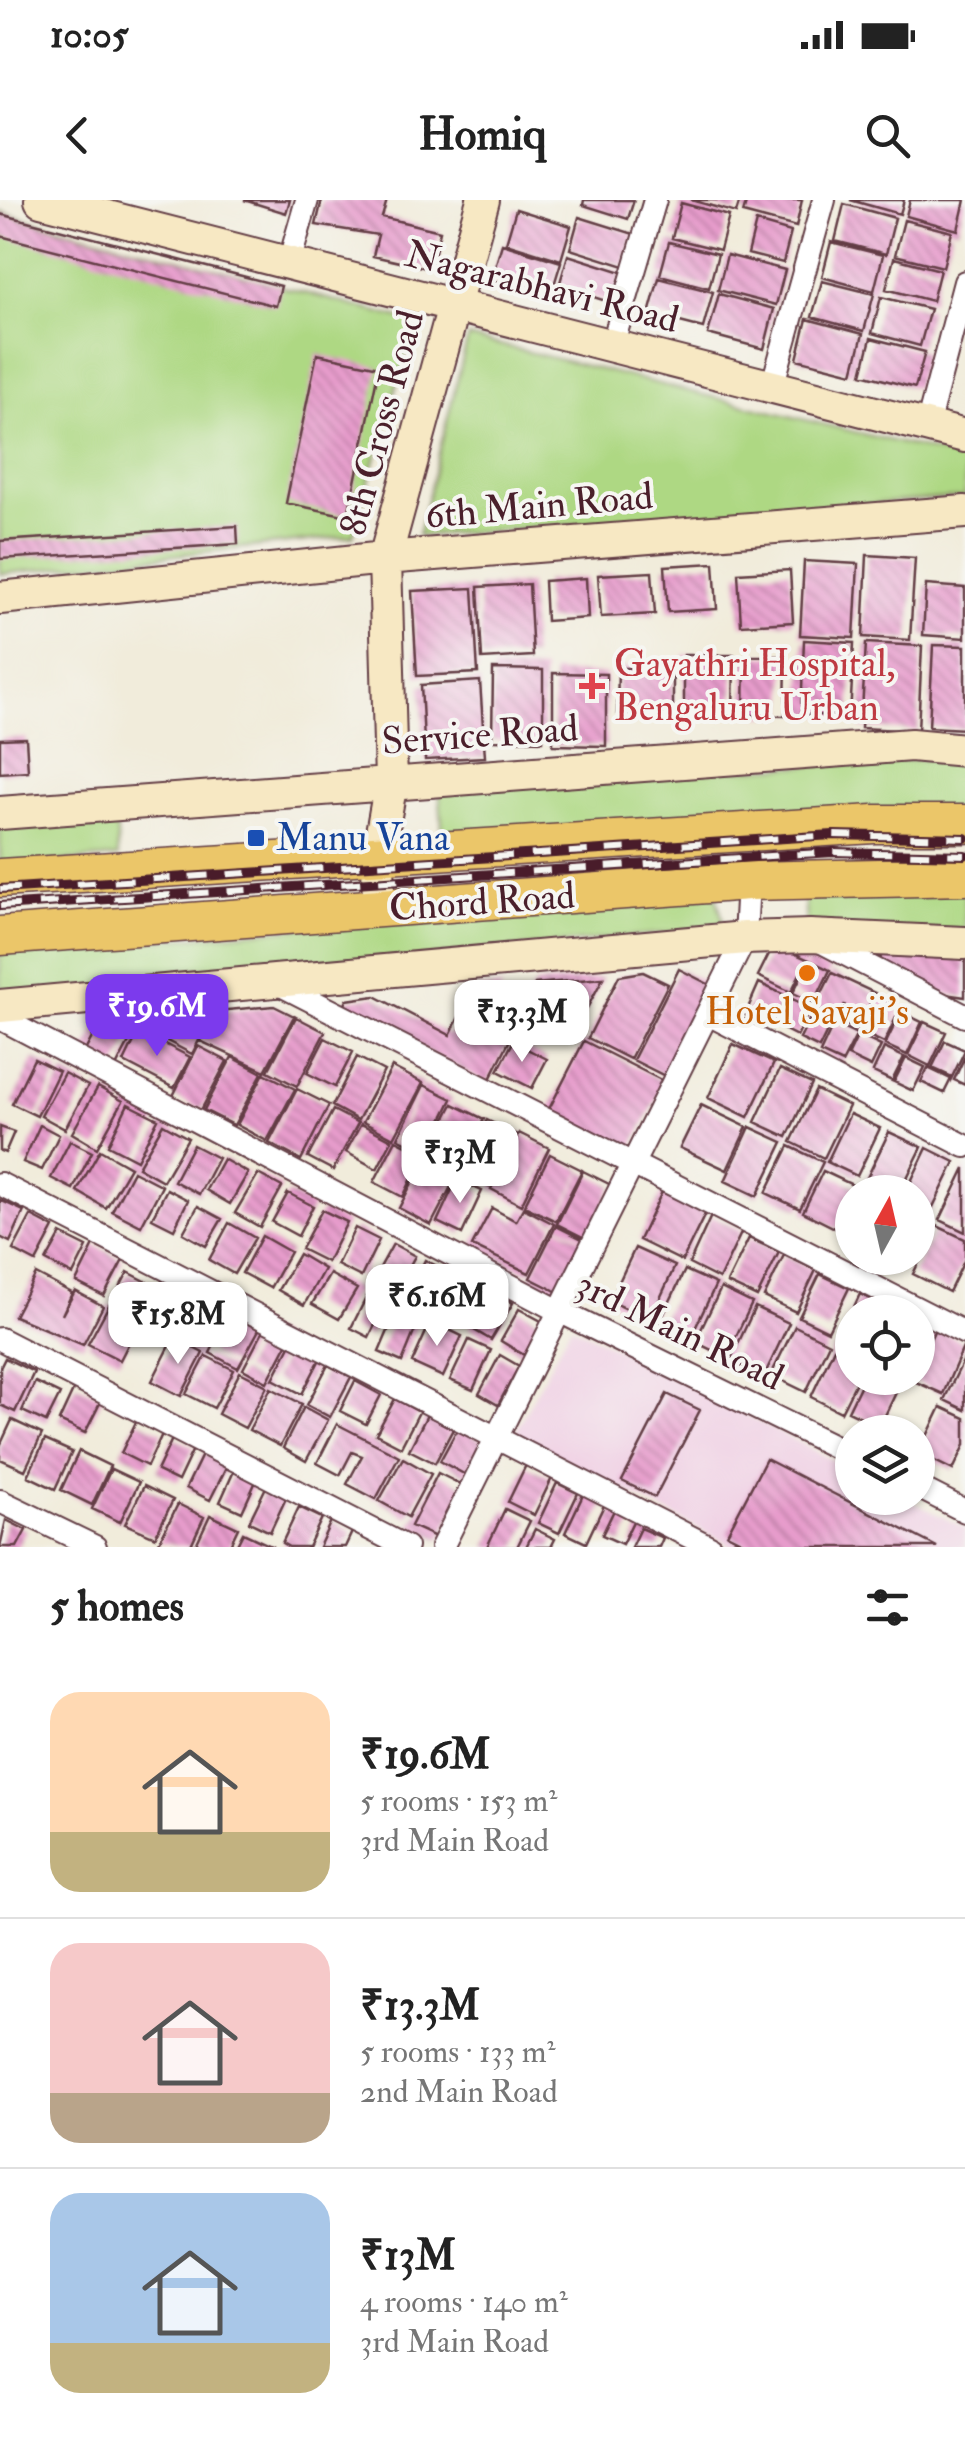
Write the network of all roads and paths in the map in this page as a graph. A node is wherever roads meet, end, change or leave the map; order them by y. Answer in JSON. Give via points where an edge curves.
{"nodes":[{"id":1,"x":41,"y":200,"type":"edge"},
{"id":2,"x":306,"y":200,"type":"edge"},
{"id":3,"x":483,"y":200,"type":"edge"},
{"id":4,"x":655,"y":200,"type":"edge"},
{"id":5,"x":824,"y":200,"type":"edge"},
{"id":6,"x":134,"y":212,"type":"edge"},
{"id":7,"x":289,"y":263,"type":"junction"},
{"id":8,"x":965,"y":282,"type":"edge"},
{"id":9,"x":455,"y":306,"type":"junction"},
{"id":10,"x":612,"y":346,"type":"junction"},
{"id":11,"x":772,"y":387,"type":"junction"},
{"id":12,"x":927,"y":426,"type":"junction"},
{"id":13,"x":965,"y":436,"type":"edge"},
{"id":14,"x":965,"y":512,"type":"edge"},
{"id":15,"x":385,"y":558,"type":"junction"},
{"id":16,"x":0,"y":598,"type":"edge"},
{"id":17,"x":965,"y":750,"type":"edge"},
{"id":18,"x":391,"y":782,"type":"junction"},
{"id":19,"x":0,"y":813,"type":"edge"},
{"id":20,"x":965,"y":824,"type":"edge"},
{"id":21,"x":378,"y":855,"type":"junction"},
{"id":22,"x":965,"y":876,"type":"edge"},
{"id":23,"x":0,"y":878,"type":"edge"},
{"id":24,"x":748,"y":881,"type":"junction"},
{"id":25,"x":379,"y":910,"type":"junction"},
{"id":26,"x":0,"y":936,"type":"edge"},
{"id":27,"x":810,"y":936,"type":"junction"},
{"id":28,"x":745,"y":938,"type":"junction"},
{"id":29,"x":965,"y":943,"type":"edge"},
{"id":30,"x":275,"y":982,"type":"junction"},
{"id":31,"x":0,"y":1006,"type":"edge"},
{"id":32,"x":708,"y":1014,"type":"junction"},
{"id":33,"x":965,"y":1016,"type":"edge"},
{"id":34,"x":0,"y":1018,"type":"edge"},
{"id":35,"x":965,"y":1146,"type":"edge"},
{"id":36,"x":633,"y":1164,"type":"junction"},
{"id":37,"x":0,"y":1184,"type":"edge"},
{"id":38,"x":559,"y":1311,"type":"junction"},
{"id":39,"x":965,"y":1332,"type":"edge"},
{"id":40,"x":0,"y":1339,"type":"edge"},
{"id":41,"x":492,"y":1438,"type":"junction"},
{"id":42,"x":835,"y":1447,"type":"edge"},
{"id":43,"x":935,"y":1495,"type":"edge"},
{"id":44,"x":0,"y":1500,"type":"edge"},
{"id":45,"x":965,"y":1510,"type":"edge"},
{"id":46,"x":95,"y":1547,"type":"edge"},
{"id":47,"x":406,"y":1547,"type":"edge"},
{"id":48,"x":442,"y":1547,"type":"edge"},
{"id":49,"x":710,"y":1547,"type":"edge"}],
"edges":[{"from":1,"to":6,"type":"street","name":"Nagarabhavi Road"},
{"from":2,"to":7,"type":"street"},
{"from":3,"to":9,"type":"street","name":"8th Cross Road"},
{"from":4,"to":10,"type":"street"},
{"from":5,"to":11,"type":"street"},
{"from":6,"to":7,"type":"street","name":"Nagarabhavi Road"},
{"from":7,"to":9,"type":"street","name":"Nagarabhavi Road"},
{"from":8,"to":12,"type":"street"},
{"from":9,"to":10,"type":"street","name":"Nagarabhavi Road"},
{"from":9,"to":15,"type":"street","name":"8th Cross Road"},
{"from":10,"to":11,"type":"street","name":"Nagarabhavi Road"},
{"from":11,"to":12,"type":"street","name":"Nagarabhavi Road"},
{"from":12,"to":13,"type":"street","name":"Nagarabhavi Road"},
{"from":14,"to":15,"type":"street","name":"6th Main Road"},
{"from":15,"to":16,"type":"street","name":"6th Main Road"},
{"from":15,"to":18,"type":"street","name":"8th Cross Road"},
{"from":17,"to":18,"type":"street","name":"Service Road","via":[[911,745]]},
{"from":18,"to":19,"type":"street","name":"Service Road"},
{"from":18,"to":21,"type":"street","name":"8th Cross Road"},
{"from":20,"to":21,"type":"main road","name":"Chord Road"},
{"from":21,"to":23,"type":"main road","name":"Chord Road"},
{"from":21,"to":25,"type":"street","name":"8th Cross Road"},
{"from":22,"to":24,"type":"main road","name":"Chord Road"},
{"from":24,"to":25,"type":"main road","name":"Chord Road"},
{"from":24,"to":28,"type":"street"},
{"from":25,"to":26,"type":"main road","name":"Chord Road"},
{"from":27,"to":28,"type":"street"},
{"from":27,"to":29,"type":"street"},
{"from":27,"to":33,"type":"street"},
{"from":28,"to":30,"type":"street"},
{"from":28,"to":32,"type":"street"},
{"from":30,"to":31,"type":"street"},
{"from":30,"to":36,"type":"street"},
{"from":32,"to":35,"type":"street"},
{"from":32,"to":36,"type":"street"},
{"from":34,"to":38,"type":"street","name":"3rd Main Road"},
{"from":36,"to":38,"type":"street"},
{"from":36,"to":39,"type":"street"},
{"from":37,"to":41,"type":"street"},
{"from":38,"to":41,"type":"street"},
{"from":38,"to":42,"type":"street","name":"3rd Main Road"},
{"from":40,"to":47,"type":"street"},
{"from":41,"to":48,"type":"street"},
{"from":41,"to":49,"type":"street"},
{"from":43,"to":45,"type":"street"},
{"from":44,"to":46,"type":"street"}]}
